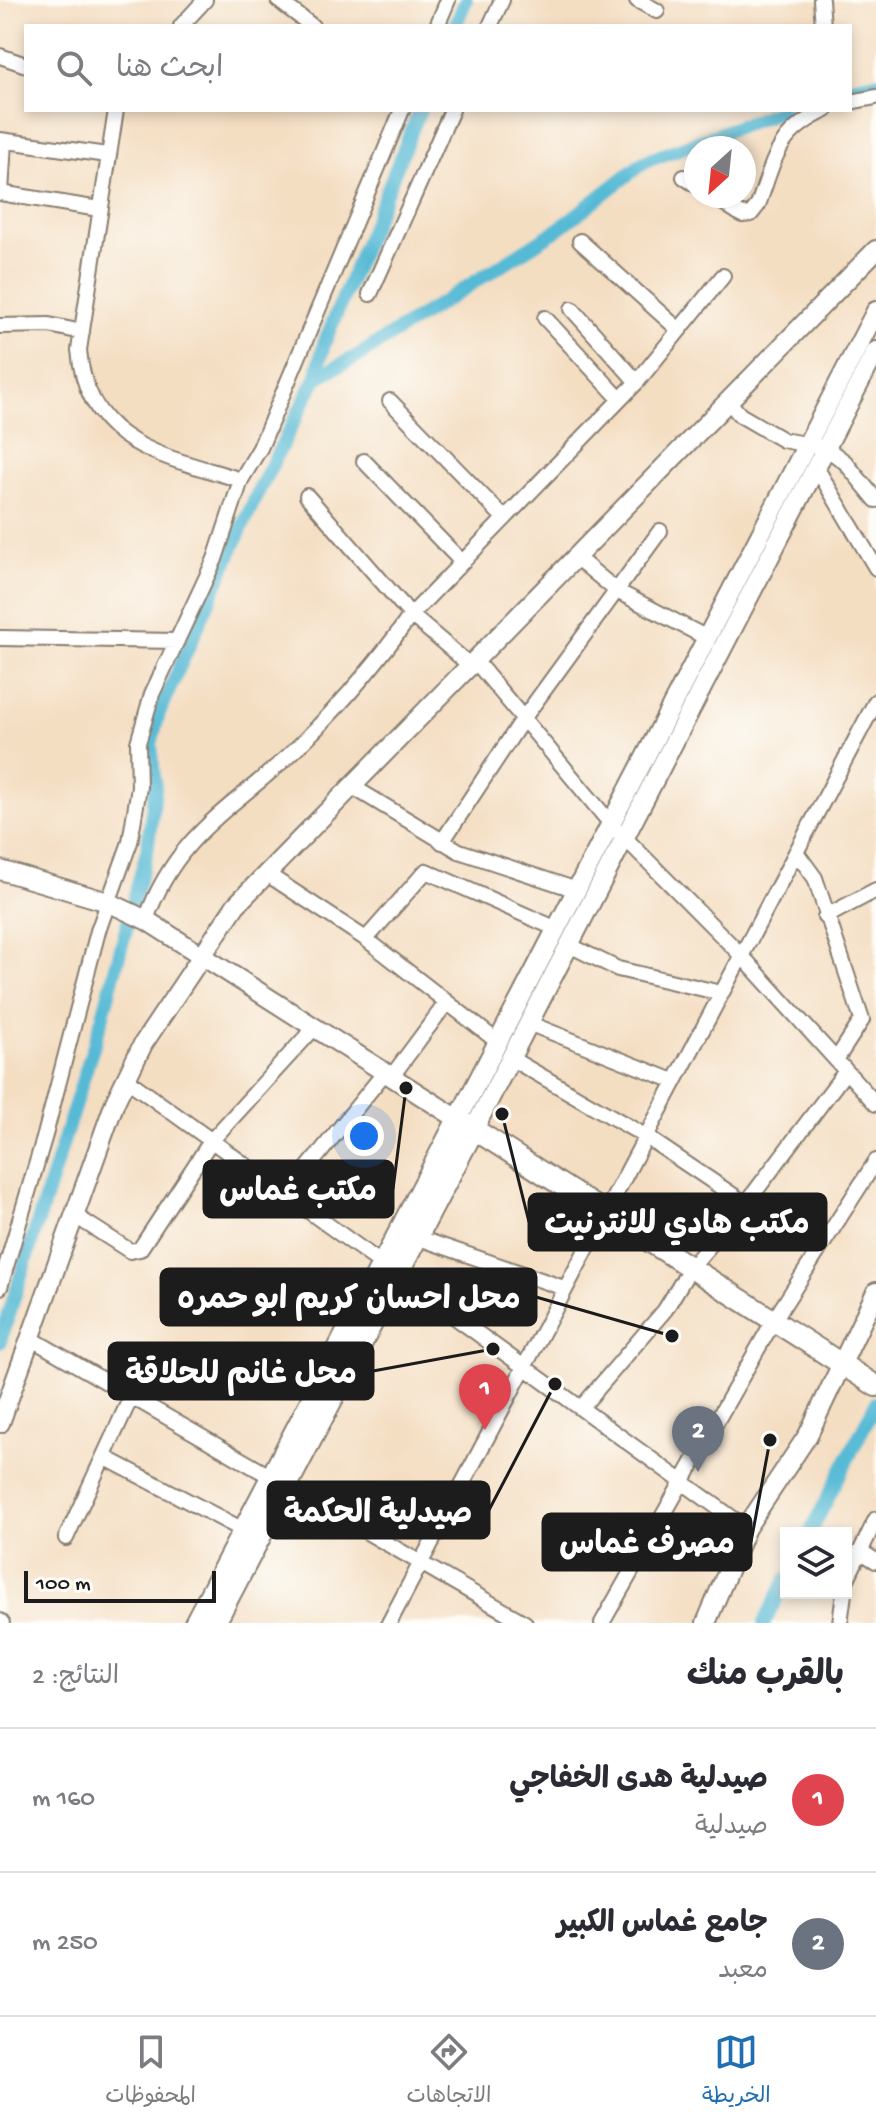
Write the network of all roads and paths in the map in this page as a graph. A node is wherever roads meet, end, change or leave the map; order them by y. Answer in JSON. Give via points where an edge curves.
{"nodes":[{"id":1,"x":205,"y":0,"type":"edge"},
{"id":2,"x":278,"y":0,"type":"edge"},
{"id":3,"x":448,"y":0,"type":"edge"},
{"id":4,"x":502,"y":0,"type":"edge"},
{"id":5,"x":637,"y":0,"type":"edge"},
{"id":6,"x":821,"y":0,"type":"edge"},
{"id":7,"x":657,"y":11,"type":"dead end"},
{"id":8,"x":183,"y":24,"type":"edge"},
{"id":9,"x":309,"y":24,"type":"edge"},
{"id":10,"x":438,"y":24,"type":"edge"},
{"id":11,"x":491,"y":24,"type":"edge"},
{"id":12,"x":823,"y":24,"type":"edge"},
{"id":13,"x":0,"y":56,"type":"edge"},
{"id":14,"x":24,"y":64,"type":"edge"},
{"id":15,"x":876,"y":97,"type":"edge"},
{"id":16,"x":852,"y":102,"type":"edge"},
{"id":17,"x":116,"y":112,"type":"edge"},
{"id":18,"x":401,"y":112,"type":"edge"},
{"id":19,"x":451,"y":112,"type":"edge"},
{"id":20,"x":822,"y":112,"type":"edge"},
{"id":21,"x":2,"y":141,"type":"edge"},
{"id":22,"x":107,"y":155,"type":"junction"},
{"id":23,"x":1,"y":193,"type":"edge"},
{"id":24,"x":731,"y":208,"type":"edge"},
{"id":25,"x":756,"y":208,"type":"edge"},
{"id":26,"x":756,"y":208,"type":"edge"},
{"id":27,"x":99,"y":209,"type":"junction"},
{"id":28,"x":580,"y":241,"type":"dead end"},
{"id":29,"x":876,"y":250,"type":"edge"},
{"id":30,"x":723,"y":276,"type":"dead end"},
{"id":31,"x":370,"y":294,"type":"dead end"},
{"id":32,"x":572,"y":309,"type":"dead end"},
{"id":33,"x":876,"y":311,"type":"edge"},
{"id":34,"x":545,"y":318,"type":"dead end"},
{"id":35,"x":0,"y":326,"type":"edge"},
{"id":36,"x":679,"y":330,"type":"junction"},
{"id":37,"x":82,"y":332,"type":"junction"},
{"id":38,"x":876,"y":351,"type":"edge"},
{"id":39,"x":637,"y":382,"type":"junction"},
{"id":40,"x":620,"y":399,"type":"junction"},
{"id":41,"x":390,"y":401,"type":"dead end"},
{"id":42,"x":729,"y":402,"type":"junction"},
{"id":43,"x":806,"y":447,"type":"junction"},
{"id":44,"x":826,"y":448,"type":"junction"},
{"id":45,"x":364,"y":461,"type":"dead end"},
{"id":46,"x":816,"y":467,"type":"junction"},
{"id":47,"x":241,"y":480,"type":"junction"},
{"id":48,"x":307,"y":496,"type":"dead end"},
{"id":49,"x":876,"y":500,"type":"edge"},
{"id":50,"x":504,"y":518,"type":"junction"},
{"id":51,"x":660,"y":531,"type":"dead end"},
{"id":52,"x":577,"y":558,"type":"junction"},
{"id":53,"x":462,"y":562,"type":"junction"},
{"id":54,"x":876,"y":568,"type":"edge"},
{"id":55,"x":617,"y":591,"type":"junction"},
{"id":56,"x":411,"y":615,"type":"junction"},
{"id":57,"x":0,"y":638,"type":"edge"},
{"id":58,"x":707,"y":638,"type":"junction"},
{"id":59,"x":177,"y":641,"type":"junction"},
{"id":60,"x":474,"y":665,"type":"junction"},
{"id":61,"x":876,"y":701,"type":"edge"},
{"id":62,"x":523,"y":719,"type":"junction"},
{"id":63,"x":353,"y":787,"type":"junction"},
{"id":64,"x":611,"y":824,"type":"junction"},
{"id":65,"x":624,"y":838,"type":"junction"},
{"id":66,"x":442,"y":842,"type":"junction"},
{"id":67,"x":796,"y":852,"type":"junction"},
{"id":68,"x":0,"y":870,"type":"edge"},
{"id":69,"x":267,"y":874,"type":"junction"},
{"id":70,"x":577,"y":890,"type":"junction"},
{"id":71,"x":876,"y":890,"type":"edge"},
{"id":72,"x":114,"y":904,"type":"junction"},
{"id":73,"x":825,"y":917,"type":"junction"},
{"id":74,"x":146,"y":920,"type":"junction"},
{"id":75,"x":557,"y":929,"type":"junction"},
{"id":76,"x":366,"y":939,"type":"junction"},
{"id":77,"x":569,"y":945,"type":"junction"},
{"id":78,"x":200,"y":954,"type":"junction"},
{"id":79,"x":741,"y":955,"type":"junction"},
{"id":80,"x":721,"y":993,"type":"junction"},
{"id":81,"x":447,"y":1002,"type":"junction"},
{"id":82,"x":528,"y":1023,"type":"junction"},
{"id":83,"x":315,"y":1027,"type":"junction"},
{"id":84,"x":498,"y":1042,"type":"junction"},
{"id":85,"x":510,"y":1058,"type":"junction"},
{"id":86,"x":841,"y":1065,"type":"junction"},
{"id":87,"x":389,"y":1074,"type":"junction"},
{"id":88,"x":126,"y":1079,"type":"junction"},
{"id":89,"x":674,"y":1081,"type":"junction"},
{"id":90,"x":876,"y":1104,"type":"edge"},
{"id":91,"x":466,"y":1124,"type":"junction"},
{"id":92,"x":645,"y":1136,"type":"junction"},
{"id":93,"x":211,"y":1141,"type":"junction"},
{"id":94,"x":876,"y":1161,"type":"edge"},
{"id":95,"x":286,"y":1195,"type":"junction"},
{"id":96,"x":746,"y":1204,"type":"junction"},
{"id":97,"x":604,"y":1212,"type":"junction"},
{"id":98,"x":74,"y":1215,"type":"junction"},
{"id":99,"x":416,"y":1237,"type":"junction"},
{"id":100,"x":691,"y":1267,"type":"junction"},
{"id":101,"x":389,"y":1269,"type":"junction"},
{"id":102,"x":0,"y":1287,"type":"edge"},
{"id":103,"x":564,"y":1288,"type":"junction"},
{"id":104,"x":876,"y":1292,"type":"edge"},
{"id":105,"x":774,"y":1320,"type":"junction"},
{"id":106,"x":30,"y":1338,"type":"junction"},
{"id":107,"x":523,"y":1366,"type":"junction"},
{"id":108,"x":850,"y":1368,"type":"junction"},
{"id":109,"x":876,"y":1386,"type":"edge"},
{"id":110,"x":131,"y":1397,"type":"junction"},
{"id":111,"x":581,"y":1408,"type":"junction"},
{"id":112,"x":0,"y":1423,"type":"edge"},
{"id":113,"x":104,"y":1457,"type":"junction"},
{"id":114,"x":680,"y":1479,"type":"junction"},
{"id":115,"x":278,"y":1483,"type":"junction"},
{"id":116,"x":876,"y":1519,"type":"edge"},
{"id":117,"x":746,"y":1528,"type":"junction"},
{"id":118,"x":243,"y":1530,"type":"junction"},
{"id":119,"x":66,"y":1538,"type":"dead end"},
{"id":120,"x":860,"y":1551,"type":"junction"},
{"id":121,"x":876,"y":1561,"type":"edge"},
{"id":122,"x":420,"y":1564,"type":"junction"},
{"id":123,"x":852,"y":1568,"type":"edge"},
{"id":124,"x":843,"y":1599,"type":"edge"},
{"id":125,"x":195,"y":1623,"type":"edge"},
{"id":126,"x":215,"y":1623,"type":"edge"},
{"id":127,"x":389,"y":1623,"type":"edge"},
{"id":128,"x":525,"y":1623,"type":"edge"},
{"id":129,"x":602,"y":1623,"type":"edge"},
{"id":130,"x":706,"y":1623,"type":"edge"},
{"id":131,"x":840,"y":1623,"type":"edge"}],
"edges":[{"from":1,"to":8,"type":"street"},
{"from":2,"to":9,"type":"street"},
{"from":3,"to":10,"type":"street"},
{"from":4,"to":11,"type":"street"},
{"from":5,"to":7,"type":"street"},
{"from":6,"to":12,"type":"street"},
{"from":13,"to":14,"type":"street"},
{"from":15,"to":16,"type":"street"},
{"from":17,"to":22,"type":"street"},
{"from":18,"to":47,"type":"street","via":[[260,448]]},
{"from":19,"to":31,"type":"street"},
{"from":20,"to":25,"type":"street","via":[[782,140]]},
{"from":21,"to":22,"type":"street"},
{"from":21,"to":23,"type":"street"},
{"from":22,"to":27,"type":"street"},
{"from":23,"to":27,"type":"street"},
{"from":24,"to":26,"type":"street","via":[[742,215]]},
{"from":27,"to":37,"type":"street"},
{"from":28,"to":36,"type":"street"},
{"from":29,"to":42,"type":"street"},
{"from":30,"to":36,"type":"street"},
{"from":32,"to":39,"type":"street"},
{"from":33,"to":43,"type":"street"},
{"from":34,"to":40,"type":"street"},
{"from":35,"to":37,"type":"street","via":[[49,325]]},
{"from":36,"to":39,"type":"street"},
{"from":37,"to":47,"type":"street","via":[[81,370],[111,427],[144,450]]},
{"from":38,"to":44,"type":"street"},
{"from":39,"to":40,"type":"street"},
{"from":40,"to":50,"type":"street"},
{"from":41,"to":50,"type":"street"},
{"from":42,"to":43,"type":"street","via":[[740,415]]},
{"from":42,"to":52,"type":"street"},
{"from":43,"to":44,"type":"street"},
{"from":43,"to":58,"type":"street"},
{"from":44,"to":46,"type":"street"},
{"from":44,"to":49,"type":"street"},
{"from":45,"to":53,"type":"street"},
{"from":46,"to":54,"type":"street"},
{"from":46,"to":65,"type":"street"},
{"from":47,"to":59,"type":"street","via":[[215,559]]},
{"from":48,"to":56,"type":"street"},
{"from":50,"to":53,"type":"street"},
{"from":51,"to":55,"type":"street"},
{"from":52,"to":55,"type":"street"},
{"from":52,"to":60,"type":"street"},
{"from":53,"to":56,"type":"street"},
{"from":55,"to":58,"type":"street"},
{"from":55,"to":62,"type":"street"},
{"from":56,"to":60,"type":"street"},
{"from":56,"to":74,"type":"street","via":[[386,651],[304,742],[204,826],[170,866]]},
{"from":57,"to":59,"type":"street"},
{"from":58,"to":64,"type":"street"},
{"from":59,"to":72,"type":"street","via":[[152,694],[138,743],[139,787]]},
{"from":60,"to":62,"type":"street"},
{"from":60,"to":63,"type":"street"},
{"from":61,"to":67,"type":"street"},
{"from":62,"to":64,"type":"street"},
{"from":62,"to":66,"type":"street"},
{"from":63,"to":66,"type":"street"},
{"from":63,"to":69,"type":"street"},
{"from":64,"to":65,"type":"street"},
{"from":64,"to":70,"type":"street"},
{"from":65,"to":77,"type":"street"},
{"from":65,"to":79,"type":"street"},
{"from":66,"to":70,"type":"street"},
{"from":67,"to":73,"type":"street","via":[[815,878]]},
{"from":67,"to":79,"type":"street"},
{"from":68,"to":72,"type":"street"},
{"from":69,"to":76,"type":"street"},
{"from":69,"to":78,"type":"street"},
{"from":70,"to":75,"type":"street"},
{"from":71,"to":73,"type":"street"},
{"from":72,"to":74,"type":"street"},
{"from":72,"to":102,"type":"street"},
{"from":73,"to":86,"type":"street","via":[[862,1020]]},
{"from":74,"to":78,"type":"street"},
{"from":75,"to":76,"type":"street","via":[[426,871]]},
{"from":75,"to":84,"type":"street"},
{"from":76,"to":81,"type":"street"},
{"from":77,"to":80,"type":"street","via":[[618,969]]},
{"from":77,"to":82,"type":"street"},
{"from":78,"to":83,"type":"street"},
{"from":78,"to":88,"type":"street"},
{"from":79,"to":80,"type":"street"},
{"from":79,"to":86,"type":"street"},
{"from":80,"to":89,"type":"street"},
{"from":81,"to":84,"type":"street"},
{"from":81,"to":87,"type":"street"},
{"from":82,"to":85,"type":"street"},
{"from":82,"to":89,"type":"street"},
{"from":83,"to":87,"type":"street"},
{"from":83,"to":93,"type":"street"},
{"from":84,"to":91,"type":"street"},
{"from":85,"to":91,"type":"street"},
{"from":85,"to":92,"type":"street"},
{"from":86,"to":90,"type":"street"},
{"from":86,"to":96,"type":"street"},
{"from":87,"to":91,"type":"street"},
{"from":87,"to":95,"type":"street"},
{"from":88,"to":93,"type":"street"},
{"from":88,"to":98,"type":"street"},
{"from":89,"to":92,"type":"street"},
{"from":91,"to":97,"type":"main road"},
{"from":91,"to":99,"type":"main road"},
{"from":91,"to":101,"type":"main road"},
{"from":92,"to":96,"type":"street"},
{"from":92,"to":97,"type":"street"},
{"from":93,"to":95,"type":"street"},
{"from":93,"to":98,"type":"street","via":[[134,1252]]},
{"from":94,"to":105,"type":"street"},
{"from":95,"to":101,"type":"street"},
{"from":96,"to":100,"type":"street"},
{"from":97,"to":100,"type":"main road"},
{"from":97,"to":103,"type":"street"},
{"from":98,"to":106,"type":"street"},
{"from":99,"to":101,"type":"main road"},
{"from":99,"to":103,"type":"street"},
{"from":100,"to":105,"type":"main road"},
{"from":100,"to":111,"type":"street","via":[[665,1310]]},
{"from":101,"to":107,"type":"street"},
{"from":101,"to":115,"type":"main road"},
{"from":103,"to":107,"type":"street"},
{"from":104,"to":108,"type":"street"},
{"from":105,"to":108,"type":"main road"},
{"from":105,"to":114,"type":"street"},
{"from":106,"to":110,"type":"street"},
{"from":106,"to":112,"type":"street"},
{"from":107,"to":111,"type":"street"},
{"from":107,"to":122,"type":"street"},
{"from":108,"to":109,"type":"main road"},
{"from":108,"to":117,"type":"street"},
{"from":110,"to":113,"type":"street"},
{"from":110,"to":115,"type":"street"},
{"from":111,"to":114,"type":"street"},
{"from":113,"to":118,"type":"street"},
{"from":113,"to":119,"type":"street"},
{"from":114,"to":117,"type":"street"},
{"from":114,"to":129,"type":"street"},
{"from":115,"to":118,"type":"main road"},
{"from":115,"to":122,"type":"street"},
{"from":115,"to":126,"type":"main road"},
{"from":116,"to":120,"type":"street"},
{"from":117,"to":130,"type":"street"},
{"from":118,"to":125,"type":"main road"},
{"from":120,"to":121,"type":"street"},
{"from":120,"to":123,"type":"street"},
{"from":122,"to":127,"type":"street"},
{"from":122,"to":128,"type":"street"},
{"from":124,"to":131,"type":"street"}]}
